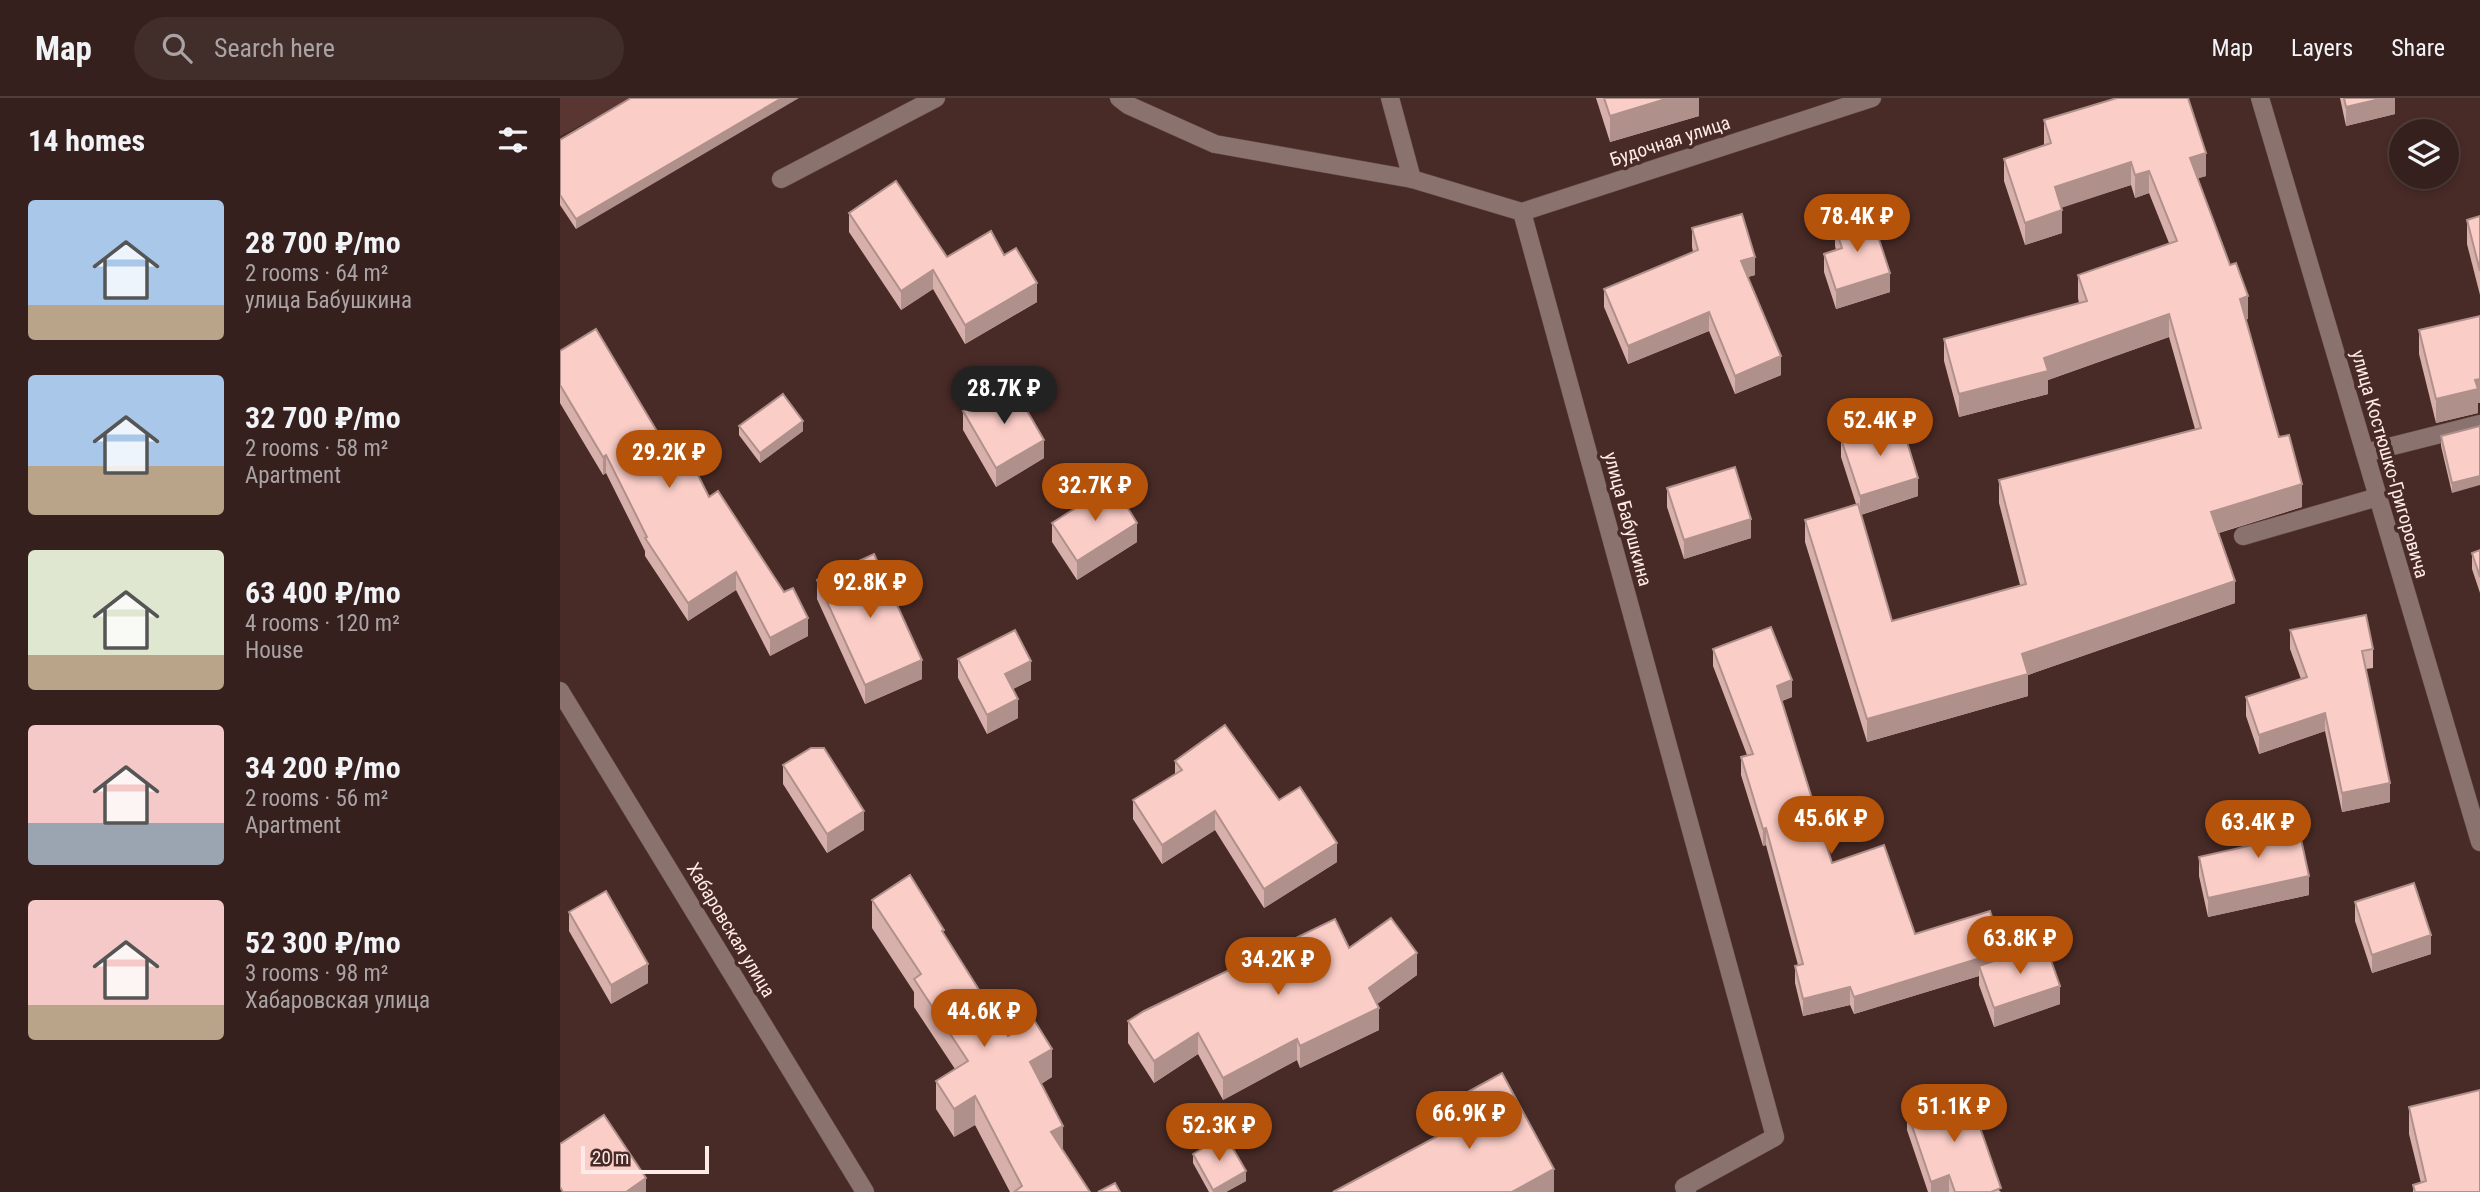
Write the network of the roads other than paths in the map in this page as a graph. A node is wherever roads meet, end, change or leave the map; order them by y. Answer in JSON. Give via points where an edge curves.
{"nodes":[{"id":1,"x":936,"y":98,"type":"edge"},
{"id":2,"x":1119,"y":98,"type":"edge"},
{"id":3,"x":1390,"y":98,"type":"edge"},
{"id":4,"x":1872,"y":98,"type":"edge"},
{"id":5,"x":2260,"y":98,"type":"edge"},
{"id":6,"x":781,"y":179,"type":"dead end"},
{"id":7,"x":1412,"y":179,"type":"junction"},
{"id":8,"x":1522,"y":212,"type":"junction"},
{"id":9,"x":2480,"y":424,"type":"edge"},
{"id":10,"x":2365,"y":453,"type":"junction"},
{"id":11,"x":2378,"y":497,"type":"junction"},
{"id":12,"x":2243,"y":536,"type":"dead end"},
{"id":13,"x":560,"y":691,"type":"edge"},
{"id":14,"x":2480,"y":842,"type":"edge"},
{"id":15,"x":865,"y":1192,"type":"edge"},
{"id":16,"x":1687,"y":1192,"type":"edge"}],
"edges":[{"from":1,"to":6,"type":"street"},
{"from":2,"to":7,"type":"street","via":[[1216,144]]},
{"from":3,"to":7,"type":"street"},
{"from":4,"to":8,"type":"street","name":"Будочная улица"},
{"from":5,"to":10,"type":"street","name":"улица Костюшко-Григоровича"},
{"from":7,"to":8,"type":"street"},
{"from":8,"to":16,"type":"street","name":"улица Бабушкина","via":[[1775,1137],[1684,1187]]},
{"from":9,"to":10,"type":"street"},
{"from":10,"to":11,"type":"street","name":"улица Костюшко-Григоровича"},
{"from":11,"to":12,"type":"street"},
{"from":11,"to":14,"type":"street","name":"улица Костюшко-Григоровича"},
{"from":13,"to":15,"type":"street","name":"Хабаровская улица"}]}
